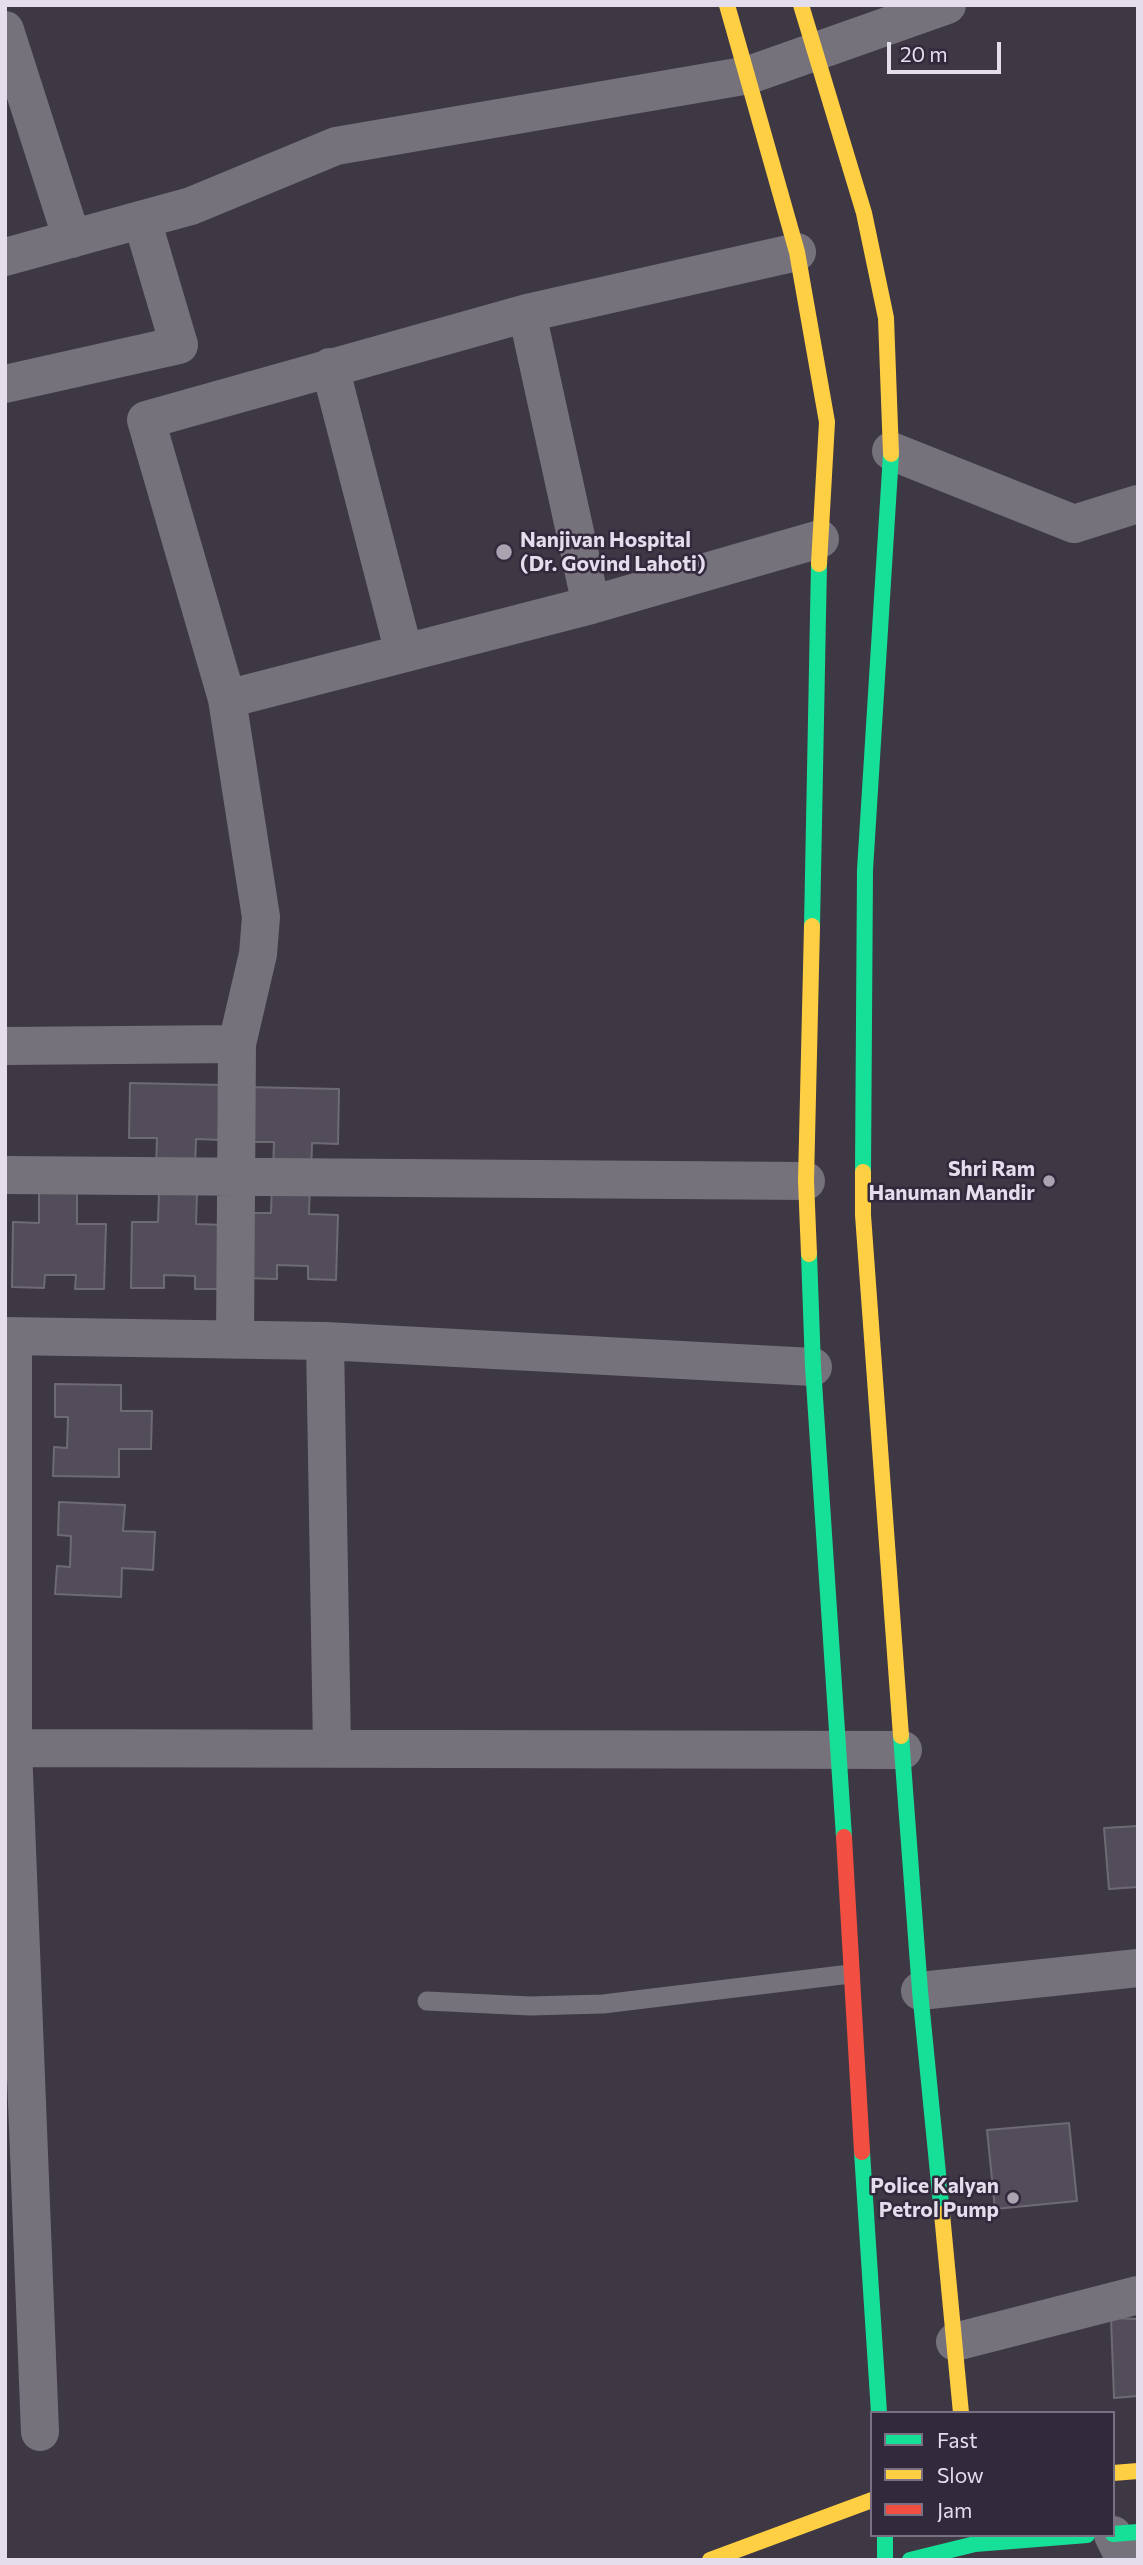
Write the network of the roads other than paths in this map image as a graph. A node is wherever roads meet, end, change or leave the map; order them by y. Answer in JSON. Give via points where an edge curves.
{"nodes":[{"id":1,"x":727,"y":5,"type":"edge"},
{"id":2,"x":801,"y":5,"type":"edge"},
{"id":3,"x":947,"y":5,"type":"edge"},
{"id":4,"x":5,"y":30,"type":"edge"},
{"id":5,"x":816,"y":52,"type":"junction"},
{"id":6,"x":749,"y":75,"type":"junction"},
{"id":7,"x":142,"y":220,"type":"junction"},
{"id":8,"x":72,"y":239,"type":"junction"},
{"id":9,"x":797,"y":252,"type":"junction"},
{"id":10,"x":5,"y":257,"type":"edge"},
{"id":11,"x":527,"y":313,"type":"junction"},
{"id":12,"x":330,"y":367,"type":"junction"},
{"id":13,"x":5,"y":384,"type":"edge"},
{"id":14,"x":891,"y":451,"type":"junction"},
{"id":15,"x":1138,"y":504,"type":"edge"},
{"id":16,"x":820,"y":539,"type":"junction"},
{"id":17,"x":591,"y":605,"type":"junction"},
{"id":18,"x":404,"y":653,"type":"junction"},
{"id":19,"x":227,"y":699,"type":"junction"},
{"id":20,"x":237,"y":1044,"type":"junction"},
{"id":21,"x":5,"y":1046,"type":"edge"},
{"id":22,"x":5,"y":1175,"type":"edge"},
{"id":23,"x":236,"y":1177,"type":"junction"},
{"id":24,"x":806,"y":1181,"type":"junction"},
{"id":25,"x":9,"y":1337,"type":"edge"},
{"id":26,"x":235,"y":1340,"type":"junction"},
{"id":27,"x":325,"y":1341,"type":"junction"},
{"id":28,"x":813,"y":1367,"type":"junction"},
{"id":29,"x":9,"y":1748,"type":"edge"},
{"id":30,"x":332,"y":1748,"type":"junction"},
{"id":31,"x":841,"y":1750,"type":"junction"},
{"id":32,"x":903,"y":1750,"type":"junction"},
{"id":33,"x":1138,"y":1968,"type":"edge"},
{"id":34,"x":850,"y":1974,"type":"junction"},
{"id":35,"x":920,"y":1991,"type":"junction"},
{"id":36,"x":427,"y":2001,"type":"dead end"},
{"id":37,"x":18,"y":2179,"type":"edge"},
{"id":38,"x":1138,"y":2295,"type":"edge"},
{"id":39,"x":955,"y":2342,"type":"junction"},
{"id":40,"x":879,"y":2411,"type":"edge"},
{"id":41,"x":961,"y":2411,"type":"edge"},
{"id":42,"x":40,"y":2432,"type":"dead end"},
{"id":43,"x":1138,"y":2471,"type":"edge"},
{"id":44,"x":1115,"y":2473,"type":"edge"},
{"id":45,"x":870,"y":2501,"type":"edge"},
{"id":46,"x":1138,"y":2532,"type":"edge"},
{"id":47,"x":1115,"y":2534,"type":"edge"},
{"id":48,"x":885,"y":2537,"type":"edge"},
{"id":49,"x":1031,"y":2537,"type":"edge"},
{"id":50,"x":1114,"y":2537,"type":"edge"},
{"id":51,"x":975,"y":2539,"type":"edge"},
{"id":52,"x":710,"y":2560,"type":"edge"},
{"id":53,"x":885,"y":2560,"type":"edge"},
{"id":54,"x":910,"y":2560,"type":"edge"},
{"id":55,"x":1125,"y":2560,"type":"edge"}],
"edges":[{"from":1,"to":6,"type":"street"},
{"from":2,"to":5,"type":"street"},
{"from":3,"to":5,"type":"street"},
{"from":4,"to":8,"type":"street"},
{"from":5,"to":6,"type":"street"},
{"from":5,"to":14,"type":"street","via":[[876,263],[886,318]]},
{"from":6,"to":7,"type":"street","via":[[336,146],[191,206]]},
{"from":6,"to":9,"type":"street"},
{"from":7,"to":8,"type":"street"},
{"from":7,"to":13,"type":"street","via":[[179,345]]},
{"from":8,"to":10,"type":"street"},
{"from":9,"to":11,"type":"street"},
{"from":9,"to":16,"type":"street","via":[[827,422]]},
{"from":11,"to":12,"type":"street"},
{"from":11,"to":17,"type":"street"},
{"from":12,"to":18,"type":"street"},
{"from":12,"to":19,"type":"street","via":[[146,419]]},
{"from":14,"to":15,"type":"street","via":[[1074,524]]},
{"from":14,"to":32,"type":"street","via":[[865,870],[863,1215]]},
{"from":16,"to":17,"type":"street"},
{"from":16,"to":24,"type":"street"},
{"from":17,"to":18,"type":"street"},
{"from":18,"to":19,"type":"street"},
{"from":19,"to":20,"type":"street","via":[[259,935]]},
{"from":20,"to":21,"type":"street"},
{"from":20,"to":23,"type":"street"},
{"from":22,"to":23,"type":"street"},
{"from":23,"to":24,"type":"street"},
{"from":23,"to":26,"type":"street"},
{"from":24,"to":28,"type":"street"},
{"from":25,"to":26,"type":"street"},
{"from":25,"to":29,"type":"street"},
{"from":26,"to":27,"type":"street"},
{"from":27,"to":28,"type":"street"},
{"from":27,"to":30,"type":"street"},
{"from":28,"to":31,"type":"street"},
{"from":29,"to":30,"type":"street"},
{"from":29,"to":37,"type":"street"},
{"from":30,"to":31,"type":"street"},
{"from":31,"to":32,"type":"street"},
{"from":31,"to":34,"type":"street"},
{"from":32,"to":35,"type":"street"},
{"from":33,"to":35,"type":"street"},
{"from":34,"to":36,"type":"lane","via":[[603,2004]]},
{"from":34,"to":40,"type":"street"},
{"from":35,"to":39,"type":"street"},
{"from":37,"to":42,"type":"street"},
{"from":38,"to":39,"type":"street"},
{"from":39,"to":41,"type":"street"},
{"from":43,"to":44,"type":"street"},
{"from":45,"to":52,"type":"street"},
{"from":46,"to":47,"type":"street"},
{"from":48,"to":53,"type":"street"},
{"from":49,"to":51,"type":"street"},
{"from":50,"to":55,"type":"street"},
{"from":51,"to":54,"type":"street"}]}
